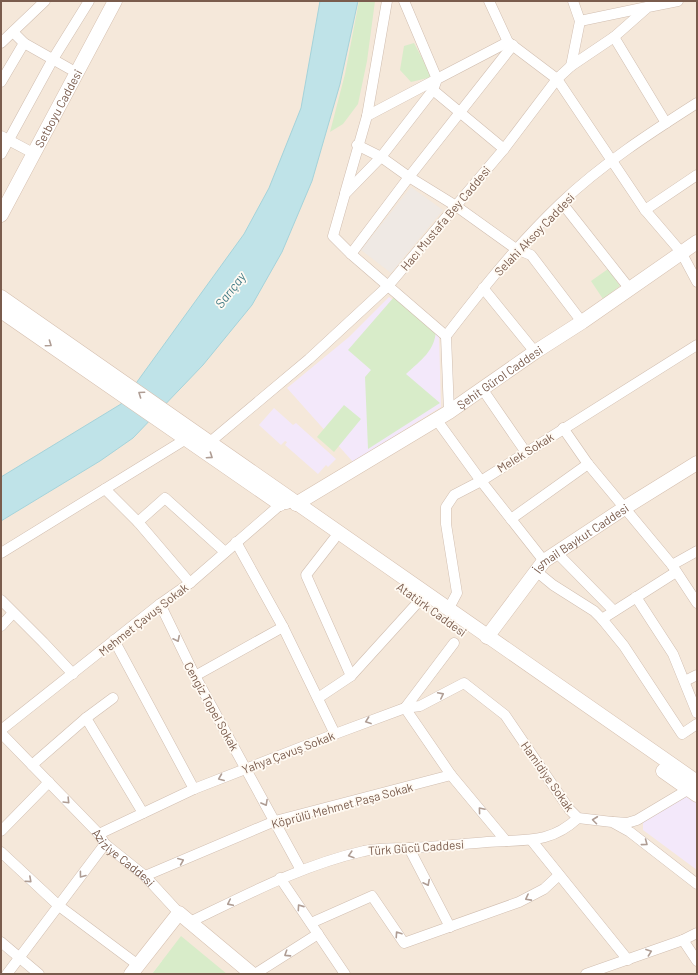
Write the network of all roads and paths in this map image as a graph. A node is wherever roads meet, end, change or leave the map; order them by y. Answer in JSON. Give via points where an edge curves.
{"nodes":[{"id":1,"x":45,"y":1,"type":"edge"},
{"id":2,"x":89,"y":1,"type":"edge"},
{"id":3,"x":108,"y":1,"type":"edge"},
{"id":4,"x":115,"y":1,"type":"edge"},
{"id":5,"x":387,"y":1,"type":"edge"},
{"id":6,"x":404,"y":1,"type":"edge"},
{"id":7,"x":489,"y":1,"type":"edge"},
{"id":8,"x":573,"y":1,"type":"edge"},
{"id":9,"x":678,"y":1,"type":"edge"},
{"id":10,"x":648,"y":4,"type":"edge"},
{"id":11,"x":580,"y":21,"type":"junction"},
{"id":12,"x":12,"y":32,"type":"junction"},
{"id":13,"x":614,"y":37,"type":"junction"},
{"id":14,"x":1,"y":43,"type":"edge"},
{"id":15,"x":24,"y":43,"type":"junction"},
{"id":16,"x":511,"y":43,"type":"junction"},
{"id":17,"x":53,"y":59,"type":"junction"},
{"id":18,"x":571,"y":66,"type":"junction"},
{"id":19,"x":70,"y":69,"type":"junction"},
{"id":20,"x":2,"y":79,"type":"edge"},
{"id":21,"x":557,"y":79,"type":"junction"},
{"id":22,"x":437,"y":80,"type":"junction"},
{"id":23,"x":433,"y":90,"type":"junction"},
{"id":24,"x":697,"y":103,"type":"edge"},
{"id":25,"x":459,"y":113,"type":"junction"},
{"id":26,"x":367,"y":116,"type":"junction"},
{"id":27,"x":666,"y":123,"type":"junction"},
{"id":28,"x":5,"y":138,"type":"edge"},
{"id":29,"x":357,"y":145,"type":"junction"},
{"id":30,"x":504,"y":148,"type":"junction"},
{"id":31,"x":30,"y":151,"type":"junction"},
{"id":32,"x":1,"y":154,"type":"edge"},
{"id":33,"x":381,"y":157,"type":"junction"},
{"id":34,"x":611,"y":161,"type":"junction"},
{"id":35,"x":697,"y":176,"type":"edge"},
{"id":36,"x":409,"y":177,"type":"junction"},
{"id":37,"x":345,"y":194,"type":"junction"},
{"id":38,"x":1,"y":197,"type":"edge"},
{"id":39,"x":562,"y":203,"type":"junction"},
{"id":40,"x":456,"y":206,"type":"junction"},
{"id":41,"x":645,"y":210,"type":"junction"},
{"id":42,"x":1,"y":215,"type":"edge"},
{"id":43,"x":697,"y":242,"type":"edge"},
{"id":44,"x":516,"y":249,"type":"junction"},
{"id":45,"x":681,"y":252,"type":"junction"},
{"id":46,"x":351,"y":254,"type":"junction"},
{"id":47,"x":697,"y":282,"type":"edge"},
{"id":48,"x":388,"y":286,"type":"junction"},
{"id":49,"x":483,"y":288,"type":"junction"},
{"id":50,"x":629,"y":288,"type":"junction"},
{"id":51,"x":1,"y":297,"type":"edge"},
{"id":52,"x":1,"y":311,"type":"edge"},
{"id":53,"x":20,"y":317,"type":"junction"},
{"id":54,"x":582,"y":322,"type":"junction"},
{"id":55,"x":446,"y":336,"type":"junction"},
{"id":56,"x":697,"y":345,"type":"edge"},
{"id":57,"x":535,"y":352,"type":"junction"},
{"id":58,"x":483,"y":390,"type":"junction"},
{"id":59,"x":449,"y":412,"type":"junction"},
{"id":60,"x":436,"y":419,"type":"junction"},
{"id":61,"x":170,"y":421,"type":"junction"},
{"id":62,"x":563,"y":428,"type":"junction"},
{"id":63,"x":186,"y":439,"type":"junction"},
{"id":64,"x":210,"y":442,"type":"junction"},
{"id":65,"x":525,"y":451,"type":"junction"},
{"id":66,"x":697,"y":463,"type":"edge"},
{"id":67,"x":588,"y":464,"type":"junction"},
{"id":68,"x":481,"y":480,"type":"junction"},
{"id":69,"x":105,"y":489,"type":"junction"},
{"id":70,"x":280,"y":504,"type":"junction"},
{"id":71,"x":296,"y":504,"type":"junction"},
{"id":72,"x":626,"y":507,"type":"junction"},
{"id":73,"x":511,"y":519,"type":"junction"},
{"id":74,"x":138,"y":522,"type":"junction"},
{"id":75,"x":334,"y":539,"type":"junction"},
{"id":76,"x":236,"y":542,"type":"junction"},
{"id":77,"x":697,"y":551,"type":"edge"},
{"id":78,"x":225,"y":552,"type":"junction"},
{"id":79,"x":1,"y":553,"type":"edge"},
{"id":80,"x":557,"y":553,"type":"junction"},
{"id":81,"x":540,"y":566,"type":"junction"},
{"id":82,"x":674,"y":568,"type":"junction"},
{"id":83,"x":190,"y":583,"type":"junction"},
{"id":84,"x":636,"y":597,"type":"junction"},
{"id":85,"x":1,"y":600,"type":"edge"},
{"id":86,"x":420,"y":600,"type":"junction"},
{"id":87,"x":697,"y":603,"type":"edge"},
{"id":88,"x":160,"y":604,"type":"junction"},
{"id":89,"x":448,"y":610,"type":"junction"},
{"id":90,"x":614,"y":611,"type":"junction"},
{"id":91,"x":13,"y":613,"type":"junction"},
{"id":92,"x":602,"y":619,"type":"junction"},
{"id":93,"x":1,"y":626,"type":"edge"},
{"id":94,"x":283,"y":627,"type":"junction"},
{"id":95,"x":486,"y":637,"type":"junction"},
{"id":96,"x":114,"y":640,"type":"junction"},
{"id":97,"x":454,"y":643,"type":"dead end"},
{"id":98,"x":73,"y":674,"type":"junction"},
{"id":99,"x":697,"y":675,"type":"edge"},
{"id":100,"x":195,"y":676,"type":"junction"},
{"id":101,"x":351,"y":676,"type":"junction"},
{"id":102,"x":685,"y":681,"type":"junction"},
{"id":103,"x":113,"y":698,"type":"dead end"},
{"id":104,"x":318,"y":698,"type":"junction"},
{"id":105,"x":405,"y":708,"type":"junction"},
{"id":106,"x":697,"y":713,"type":"edge"},
{"id":107,"x":86,"y":718,"type":"junction"},
{"id":108,"x":697,"y":724,"type":"edge"},
{"id":109,"x":1,"y":732,"type":"edge"},
{"id":110,"x":335,"y":734,"type":"junction"},
{"id":111,"x":32,"y":765,"type":"junction"},
{"id":112,"x":246,"y":768,"type":"junction"},
{"id":113,"x":452,"y":775,"type":"junction"},
{"id":114,"x":49,"y":782,"type":"junction"},
{"id":115,"x":694,"y":783,"type":"edge"},
{"id":116,"x":194,"y":789,"type":"junction"},
{"id":117,"x":143,"y":813,"type":"junction"},
{"id":118,"x":578,"y":818,"type":"junction"},
{"id":119,"x":275,"y":821,"type":"junction"},
{"id":120,"x":612,"y":822,"type":"junction"},
{"id":121,"x":1,"y":831,"type":"edge"},
{"id":122,"x":99,"y":834,"type":"junction"},
{"id":123,"x":506,"y":840,"type":"junction"},
{"id":124,"x":532,"y":841,"type":"junction"},
{"id":125,"x":106,"y":844,"type":"junction"},
{"id":126,"x":409,"y":848,"type":"junction"},
{"id":127,"x":1,"y":852,"type":"edge"},
{"id":128,"x":301,"y":870,"type":"junction"},
{"id":129,"x":559,"y":875,"type":"junction"},
{"id":130,"x":145,"y":876,"type":"junction"},
{"id":131,"x":280,"y":878,"type":"junction"},
{"id":132,"x":697,"y":884,"type":"edge"},
{"id":133,"x":59,"y":906,"type":"junction"},
{"id":134,"x":176,"y":916,"type":"junction"},
{"id":135,"x":190,"y":922,"type":"junction"},
{"id":136,"x":311,"y":923,"type":"junction"},
{"id":137,"x":450,"y":927,"type":"junction"},
{"id":138,"x":697,"y":933,"type":"edge"},
{"id":139,"x":318,"y":934,"type":"junction"},
{"id":140,"x":683,"y":940,"type":"junction"},
{"id":141,"x":1,"y":942,"type":"edge"},
{"id":142,"x":20,"y":958,"type":"junction"},
{"id":143,"x":628,"y":960,"type":"junction"},
{"id":144,"x":697,"y":961,"type":"edge"},
{"id":145,"x":134,"y":970,"type":"edge"},
{"id":146,"x":7,"y":974,"type":"edge"},
{"id":147,"x":39,"y":974,"type":"edge"},
{"id":148,"x":242,"y":974,"type":"edge"},
{"id":149,"x":254,"y":974,"type":"edge"},
{"id":150,"x":344,"y":974,"type":"edge"},
{"id":151,"x":586,"y":974,"type":"edge"}],
"edges":[{"from":1,"to":12,"type":"street"},
{"from":2,"to":17,"type":"street"},
{"from":3,"to":19,"type":"main road","name":"Setboyu Caddesi"},
{"from":4,"to":31,"type":"main road","name":"Setboyu Caddesi"},
{"from":5,"to":26,"type":"street"},
{"from":6,"to":22,"type":"street"},
{"from":7,"to":16,"type":"street"},
{"from":8,"to":11,"type":"street"},
{"from":9,"to":10,"type":"street"},
{"from":10,"to":11,"type":"street"},
{"from":10,"to":13,"type":"street","name":"Hacı Mustafa Bey Caddesi"},
{"from":11,"to":18,"type":"street"},
{"from":12,"to":14,"type":"street"},
{"from":12,"to":15,"type":"street"},
{"from":13,"to":18,"type":"street","name":"Hacı Mustafa Bey Caddesi"},
{"from":13,"to":27,"type":"street"},
{"from":15,"to":17,"type":"street"},
{"from":15,"to":20,"type":"street"},
{"from":16,"to":21,"type":"street"},
{"from":16,"to":22,"type":"street"},
{"from":16,"to":25,"type":"street"},
{"from":17,"to":19,"type":"street"},
{"from":17,"to":28,"type":"street"},
{"from":18,"to":21,"type":"street","name":"Hacı Mustafa Bey Caddesi"},
{"from":19,"to":31,"type":"main road","name":"Setboyu Caddesi"},
{"from":21,"to":30,"type":"street","name":"Hacı Mustafa Bey Caddesi"},
{"from":21,"to":34,"type":"street"},
{"from":22,"to":23,"type":"street"},
{"from":22,"to":26,"type":"street"},
{"from":23,"to":25,"type":"street"},
{"from":23,"to":33,"type":"street"},
{"from":24,"to":27,"type":"street","name":"Selahi Aksoy Caddesi"},
{"from":25,"to":30,"type":"street"},
{"from":25,"to":36,"type":"street"},
{"from":26,"to":29,"type":"street"},
{"from":27,"to":34,"type":"street","name":"Selahi Aksoy Caddesi"},
{"from":28,"to":31,"type":"street"},
{"from":28,"to":32,"type":"street"},
{"from":29,"to":33,"type":"street"},
{"from":29,"to":37,"type":"street"},
{"from":30,"to":40,"type":"street","name":"Hacı Mustafa Bey Caddesi"},
{"from":31,"to":38,"type":"main road","name":"Setboyu Caddesi"},
{"from":31,"to":42,"type":"main road","name":"Setboyu Caddesi"},
{"from":33,"to":36,"type":"street"},
{"from":33,"to":37,"type":"street"},
{"from":34,"to":39,"type":"street","name":"Selahi Aksoy Caddesi"},
{"from":34,"to":41,"type":"street"},
{"from":35,"to":41,"type":"street"},
{"from":36,"to":40,"type":"street"},
{"from":36,"to":46,"type":"street"},
{"from":37,"to":46,"type":"street","via":[[333,236]]},
{"from":39,"to":44,"type":"street","name":"Selahi Aksoy Caddesi"},
{"from":39,"to":50,"type":"street"},
{"from":40,"to":44,"type":"street"},
{"from":40,"to":48,"type":"street","name":"Hacı Mustafa Bey Caddesi"},
{"from":41,"to":45,"type":"street"},
{"from":43,"to":45,"type":"main road","name":"Şehit Gürol Caddesi"},
{"from":44,"to":49,"type":"street","name":"Selahi Aksoy Caddesi"},
{"from":44,"to":54,"type":"street","via":[[531,255]]},
{"from":45,"to":47,"type":"street"},
{"from":45,"to":50,"type":"main road","name":"Şehit Gürol Caddesi"},
{"from":46,"to":48,"type":"street"},
{"from":48,"to":55,"type":"street"},
{"from":48,"to":64,"type":"street","name":"Hacı Mustafa Bey Caddesi","via":[[309,359]]},
{"from":49,"to":55,"type":"street","name":"Selahi Aksoy Caddesi"},
{"from":49,"to":57,"type":"street"},
{"from":50,"to":54,"type":"main road","name":"Şehit Gürol Caddesi"},
{"from":51,"to":53,"type":"main road"},
{"from":52,"to":53,"type":"main road"},
{"from":53,"to":61,"type":"main road"},
{"from":54,"to":57,"type":"main road","name":"Şehit Gürol Caddesi"},
{"from":55,"to":59,"type":"street"},
{"from":56,"to":62,"type":"street","name":"Melek Sokak"},
{"from":57,"to":58,"type":"main road","name":"Şehit Gürol Caddesi"},
{"from":58,"to":59,"type":"main road","name":"Şehit Gürol Caddesi"},
{"from":58,"to":65,"type":"street"},
{"from":59,"to":60,"type":"main road","name":"Şehit Gürol Caddesi"},
{"from":60,"to":68,"type":"street"},
{"from":60,"to":71,"type":"main road","name":"Şehit Gürol Caddesi"},
{"from":61,"to":63,"type":"main road","name":"Atatürk Caddesi"},
{"from":61,"to":64,"type":"main road","name":"Atatürk Caddesi"},
{"from":62,"to":65,"type":"street","name":"Melek Sokak"},
{"from":62,"to":67,"type":"street"},
{"from":63,"to":69,"type":"street"},
{"from":63,"to":70,"type":"main road","name":"Atatürk Caddesi","one_way":true},
{"from":64,"to":71,"type":"main road","name":"Atatürk Caddesi"},
{"from":65,"to":68,"type":"street","name":"Melek Sokak"},
{"from":66,"to":72,"type":"main road","name":"İsmail Baykut Caddesi"},
{"from":67,"to":72,"type":"street"},
{"from":67,"to":73,"type":"street"},
{"from":68,"to":73,"type":"street"},
{"from":68,"to":89,"type":"street","name":"Melek Sokak","via":[[454,495],[446,507],[446,524],[457,593]]},
{"from":69,"to":74,"type":"street"},
{"from":69,"to":79,"type":"street"},
{"from":70,"to":71,"type":"street"},
{"from":70,"to":75,"type":"main road","name":"Atatürk Caddesi"},
{"from":70,"to":76,"type":"street","name":"Mehmet Çavuş Sokak"},
{"from":71,"to":89,"type":"main road","name":"Atatürk Caddesi"},
{"from":72,"to":80,"type":"main road","name":"İsmail Baykut Caddesi"},
{"from":72,"to":82,"type":"street"},
{"from":73,"to":81,"type":"street"},
{"from":74,"to":78,"type":"street","via":[[165,498]]},
{"from":74,"to":83,"type":"street"},
{"from":75,"to":86,"type":"main road","name":"Atatürk Caddesi"},
{"from":75,"to":101,"type":"street","via":[[306,575]]},
{"from":76,"to":78,"type":"street","name":"Mehmet Çavuş Sokak"},
{"from":76,"to":94,"type":"street"},
{"from":77,"to":82,"type":"street"},
{"from":78,"to":83,"type":"street","name":"Mehmet Çavuş Sokak"},
{"from":80,"to":81,"type":"main road","name":"İsmail Baykut Caddesi"},
{"from":80,"to":90,"type":"street"},
{"from":81,"to":92,"type":"street","via":[[554,585]]},
{"from":81,"to":95,"type":"main road","name":"İsmail Baykut Caddesi"},
{"from":82,"to":84,"type":"street"},
{"from":82,"to":87,"type":"street"},
{"from":83,"to":88,"type":"street","name":"Mehmet Çavuş Sokak"},
{"from":84,"to":90,"type":"street"},
{"from":84,"to":102,"type":"street","via":[[673,654]]},
{"from":85,"to":91,"type":"street"},
{"from":86,"to":101,"type":"street"},
{"from":86,"to":115,"type":"main road","name":"Atatürk Caddesi"},
{"from":88,"to":96,"type":"street","name":"Mehmet Çavuş Sokak"},
{"from":88,"to":100,"type":"street","name":"Cengiz Topel Sokak","one_way":true},
{"from":89,"to":95,"type":"main road","name":"Atatürk Caddesi"},
{"from":90,"to":92,"type":"street"},
{"from":91,"to":93,"type":"street"},
{"from":91,"to":98,"type":"street"},
{"from":92,"to":108,"type":"street","via":[[624,646],[682,734]]},
{"from":94,"to":100,"type":"street"},
{"from":94,"to":104,"type":"street"},
{"from":95,"to":115,"type":"main road","name":"Atatürk Caddesi"},
{"from":96,"to":98,"type":"street","name":"Mehmet Çavuş Sokak"},
{"from":96,"to":116,"type":"street"},
{"from":97,"to":105,"type":"street"},
{"from":98,"to":109,"type":"street","name":"Mehmet Çavuş Sokak"},
{"from":99,"to":102,"type":"street"},
{"from":100,"to":112,"type":"street","name":"Cengiz Topel Sokak"},
{"from":101,"to":104,"type":"street"},
{"from":102,"to":106,"type":"street"},
{"from":103,"to":107,"type":"street"},
{"from":104,"to":110,"type":"street"},
{"from":105,"to":110,"type":"street","name":"Yahya Çavuş Sokak","one_way":true},
{"from":105,"to":113,"type":"street"},
{"from":105,"to":118,"type":"street","name":"Hamidiye Sokak","one_way":true,"via":[[420,706],[464,684],[505,715],[569,809]]},
{"from":107,"to":111,"type":"street"},
{"from":107,"to":117,"type":"street"},
{"from":109,"to":111,"type":"street","name":"Aziziye Caddesi"},
{"from":110,"to":112,"type":"street","name":"Yahya Çavuş Sokak"},
{"from":111,"to":114,"type":"street","name":"Aziziye Caddesi"},
{"from":112,"to":116,"type":"street","name":"Yahya Çavuş Sokak","one_way":true},
{"from":112,"to":119,"type":"street","name":"Cengiz Topel Sokak","one_way":true},
{"from":113,"to":119,"type":"street","name":"Köprülü Mehmet Paşa Sokak"},
{"from":123,"to":113,"type":"street","one_way":true},
{"from":114,"to":121,"type":"street"},
{"from":114,"to":122,"type":"street","name":"Aziziye Caddesi","one_way":true},
{"from":115,"to":120,"type":"street","via":[[637,820],[627,823]]},
{"from":116,"to":117,"type":"street","name":"Yahya Çavuş Sokak"},
{"from":117,"to":122,"type":"street","name":"Yahya Çavuş Sokak"},
{"from":120,"to":118,"type":"street","name":"Hamidiye Sokak","one_way":true},
{"from":118,"to":124,"type":"street","name":"Türk Gücü Caddesi","via":[[552,837]]},
{"from":119,"to":128,"type":"street","name":"Cengiz Topel Sokak"},
{"from":130,"to":119,"type":"street","name":"Köprülü Mehmet Paşa Sokak","one_way":true},
{"from":120,"to":132,"type":"street","name":"Hamidiye Sokak","one_way":true,"via":[[630,832]]},
{"from":122,"to":125,"type":"street","name":"Aziziye Caddesi"},
{"from":123,"to":124,"type":"street","name":"Türk Gücü Caddesi"},
{"from":123,"to":126,"type":"street","name":"Türk Gücü Caddesi"},
{"from":124,"to":129,"type":"street"},
{"from":125,"to":130,"type":"street","name":"Aziziye Caddesi"},
{"from":125,"to":133,"type":"street","one_way":true},
{"from":126,"to":128,"type":"street","name":"Türk Gücü Caddesi","one_way":true,"via":[[364,851]]},
{"from":126,"to":137,"type":"street","one_way":true},
{"from":127,"to":133,"type":"street","one_way":true},
{"from":128,"to":131,"type":"street","name":"Türk Gücü Caddesi"},
{"from":129,"to":137,"type":"street","one_way":true,"via":[[544,889],[519,902]]},
{"from":129,"to":143,"type":"street"},
{"from":130,"to":134,"type":"street","name":"Aziziye Caddesi"},
{"from":131,"to":135,"type":"street","name":"Türk Gücü Caddesi","one_way":true},
{"from":136,"to":131,"type":"street","one_way":true},
{"from":133,"to":142,"type":"street"},
{"from":133,"to":145,"type":"street"},
{"from":134,"to":135,"type":"main road","name":"Aziziye Caddesi"},
{"from":134,"to":145,"type":"main road"},
{"from":134,"to":148,"type":"main road","name":"Aziziye Caddesi"},
{"from":135,"to":149,"type":"main road","name":"Aziziye Caddesi"},
{"from":137,"to":136,"type":"street","one_way":true,"via":[[404,944],[372,896]]},
{"from":136,"to":139,"type":"street"},
{"from":138,"to":140,"type":"street"},
{"from":139,"to":149,"type":"street","one_way":true},
{"from":139,"to":150,"type":"street"},
{"from":143,"to":140,"type":"street","one_way":true},
{"from":140,"to":144,"type":"street"},
{"from":141,"to":142,"type":"street"},
{"from":142,"to":146,"type":"street"},
{"from":142,"to":147,"type":"street"},
{"from":143,"to":151,"type":"street"}]}
